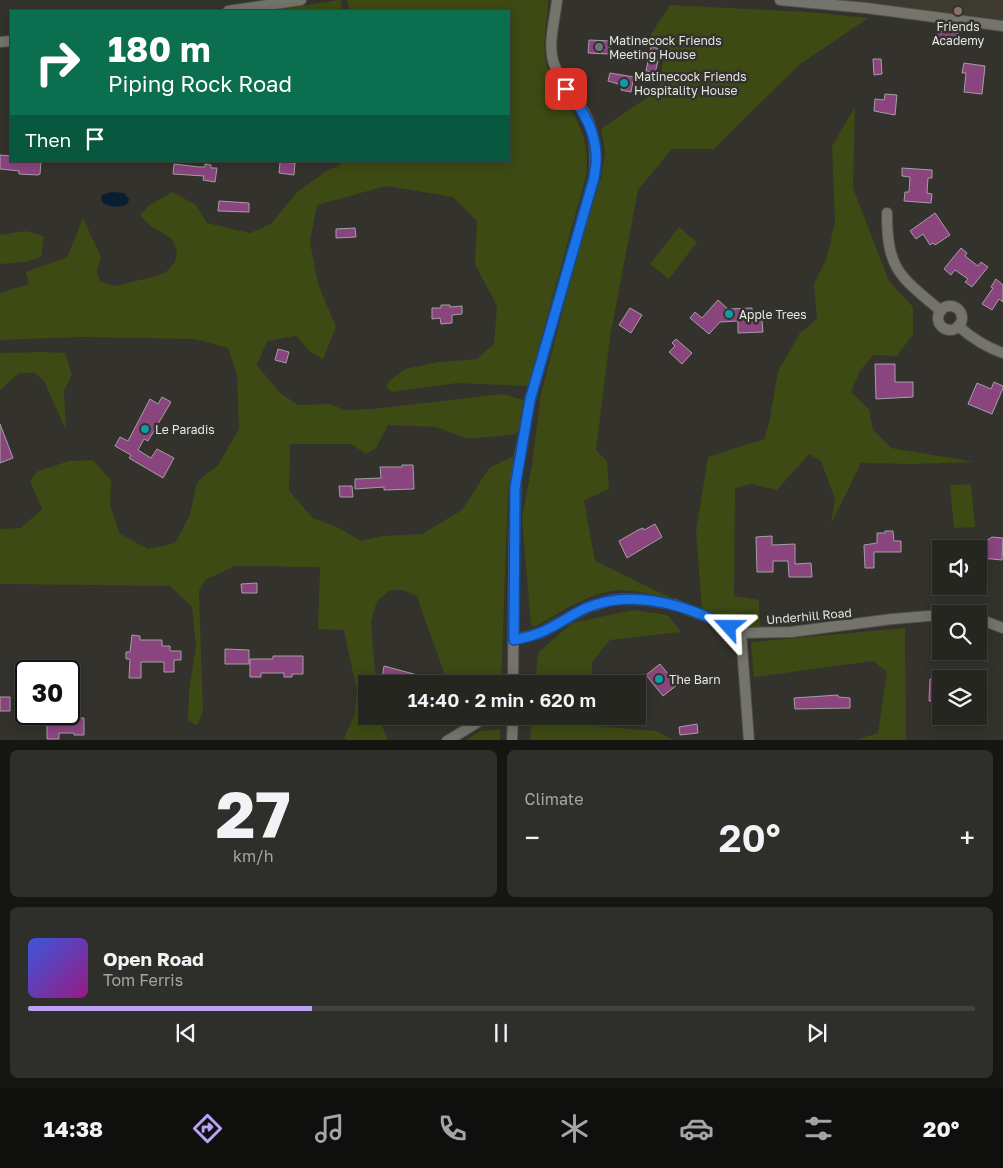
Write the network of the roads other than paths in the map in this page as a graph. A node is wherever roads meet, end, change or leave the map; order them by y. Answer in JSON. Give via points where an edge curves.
{"nodes":[{"id":1,"x":302,"y":0,"type":"edge"},
{"id":2,"x":557,"y":0,"type":"edge"},
{"id":3,"x":780,"y":0,"type":"edge"},
{"id":4,"x":235,"y":10,"type":"edge"},
{"id":5,"x":1003,"y":26,"type":"edge"},
{"id":6,"x":886,"y":213,"type":"dead end"},
{"id":7,"x":941,"y":311,"type":"junction"},
{"id":8,"x":958,"y":326,"type":"junction"},
{"id":9,"x":1003,"y":353,"type":"edge"},
{"id":10,"x":932,"y":616,"type":"edge"},
{"id":11,"x":987,"y":622,"type":"edge"},
{"id":12,"x":1003,"y":628,"type":"edge"},
{"id":13,"x":741,"y":633,"type":"junction"},
{"id":14,"x":514,"y":640,"type":"junction"},
{"id":15,"x":514,"y":675,"type":"edge"},
{"id":16,"x":473,"y":725,"type":"edge"},
{"id":17,"x":513,"y":725,"type":"edge"},
{"id":18,"x":447,"y":740,"type":"edge"},
{"id":19,"x":512,"y":740,"type":"edge"},
{"id":20,"x":749,"y":740,"type":"edge"}],
"edges":[{"from":1,"to":4,"type":"street"},
{"from":2,"to":14,"type":"street","via":[[553,62],[591,128],[596,153],[594,178],[530,400],[517,470]]},
{"from":3,"to":5,"type":"street"},
{"from":6,"to":7,"type":"street","via":[[889,248],[899,273]]},
{"from":7,"to":8,"type":"street","via":[[938,318],[944,328],[951,330]]},
{"from":7,"to":8,"type":"street","via":[[949,306],[958,310],[962,316]]},
{"from":8,"to":9,"type":"street","via":[[989,348]]},
{"from":10,"to":13,"type":"street","name":"Underhill Road","via":[[791,632]]},
{"from":11,"to":12,"type":"street"},
{"from":13,"to":14,"type":"street","name":"Underhill Road","via":[[676,605],[625,599],[588,607],[540,633]]},
{"from":13,"to":20,"type":"street"},
{"from":14,"to":15,"type":"street"},
{"from":16,"to":18,"type":"street"},
{"from":17,"to":19,"type":"street"}]}
